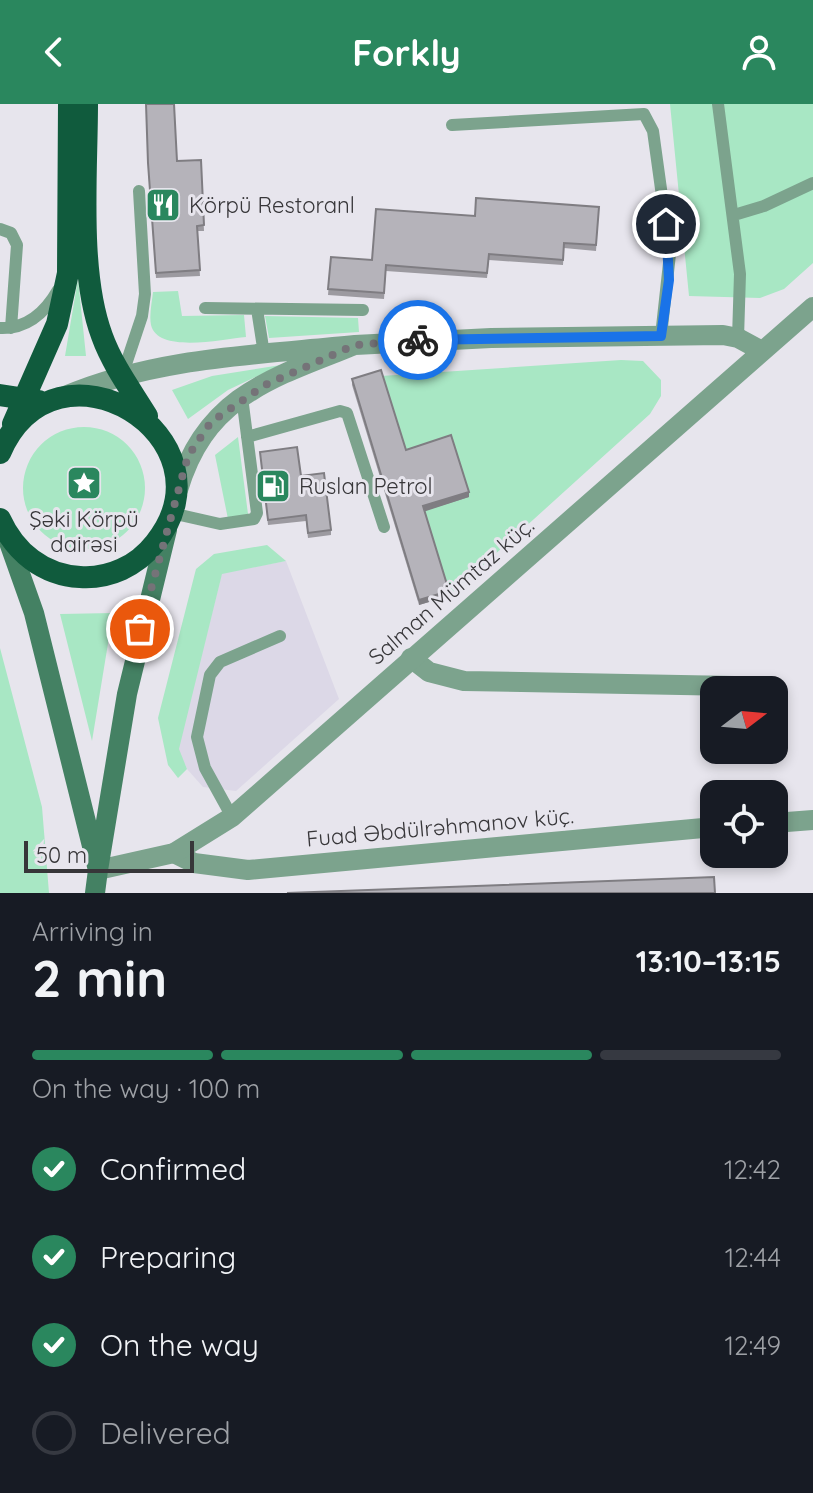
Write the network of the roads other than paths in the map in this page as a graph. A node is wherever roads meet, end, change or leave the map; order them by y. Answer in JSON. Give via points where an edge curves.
{"nodes":[{"id":1,"x":69,"y":104,"type":"edge"},
{"id":2,"x":87,"y":104,"type":"edge"},
{"id":3,"x":718,"y":104,"type":"edge"},
{"id":4,"x":452,"y":125,"type":"dead end"},
{"id":5,"x":813,"y":183,"type":"edge"},
{"id":6,"x":139,"y":191,"type":"dead end"},
{"id":7,"x":734,"y":215,"type":"junction"},
{"id":8,"x":79,"y":222,"type":"junction"},
{"id":9,"x":0,"y":229,"type":"edge"},
{"id":10,"x":68,"y":273,"type":"junction"},
{"id":11,"x":205,"y":308,"type":"dead end"},
{"id":12,"x":813,"y":308,"type":"edge"},
{"id":13,"x":257,"y":309,"type":"junction"},
{"id":14,"x":363,"y":310,"type":"dead end"},
{"id":15,"x":6,"y":328,"type":"edge"},
{"id":16,"x":661,"y":336,"type":"junction"},
{"id":17,"x":738,"y":338,"type":"junction"},
{"id":18,"x":355,"y":345,"type":"junction"},
{"id":19,"x":762,"y":351,"type":"junction"},
{"id":20,"x":264,"y":354,"type":"junction"},
{"id":21,"x":122,"y":376,"type":"junction"},
{"id":22,"x":0,"y":395,"type":"edge"},
{"id":23,"x":242,"y":397,"type":"junction"},
{"id":24,"x":25,"y":399,"type":"junction"},
{"id":25,"x":48,"y":403,"type":"junction"},
{"id":26,"x":154,"y":427,"type":"junction"},
{"id":27,"x":247,"y":437,"type":"junction"},
{"id":28,"x":0,"y":452,"type":"edge"},
{"id":29,"x":171,"y":513,"type":"junction"},
{"id":30,"x":0,"y":519,"type":"edge"},
{"id":31,"x":384,"y":527,"type":"dead end"},
{"id":32,"x":280,"y":636,"type":"dead end"},
{"id":33,"x":411,"y":658,"type":"junction"},
{"id":34,"x":700,"y":685,"type":"edge"},
{"id":35,"x":232,"y":817,"type":"junction"},
{"id":36,"x":813,"y":820,"type":"edge"},
{"id":37,"x":788,"y":822,"type":"edge"},
{"id":38,"x":700,"y":828,"type":"edge"},
{"id":39,"x":174,"y":853,"type":"junction"},
{"id":40,"x":98,"y":870,"type":"junction"},
{"id":41,"x":95,"y":893,"type":"edge"}],
"edges":[{"from":1,"to":8,"type":"highway"},
{"from":2,"to":8,"type":"highway"},
{"from":3,"to":7,"type":"lane"},
{"from":4,"to":16,"type":"lane","via":[[644,114],[653,131],[670,254]]},
{"from":5,"to":7,"type":"lane"},
{"from":6,"to":21,"type":"lane","via":[[145,294]]},
{"from":7,"to":17,"type":"lane","via":[[741,298]]},
{"from":8,"to":10,"type":"highway"},
{"from":8,"to":21,"type":"highway","via":[[93,306]]},
{"from":9,"to":15,"type":"lane","via":[[11,233],[17,245]]},
{"from":10,"to":15,"type":"lane","via":[[38,316]]},
{"from":10,"to":24,"type":"highway","via":[[57,324]]},
{"from":11,"to":13,"type":"lane"},
{"from":12,"to":19,"type":"street","name":"Salman Mümtaz küç."},
{"from":13,"to":14,"type":"lane"},
{"from":13,"to":20,"type":"lane"},
{"from":16,"to":17,"type":"street"},
{"from":16,"to":18,"type":"street"},
{"from":17,"to":19,"type":"street"},
{"from":18,"to":20,"type":"street"},
{"from":18,"to":23,"type":"street"},
{"from":19,"to":33,"type":"street","name":"Salman Mümtaz küç."},
{"from":20,"to":21,"type":"street"},
{"from":21,"to":25,"type":"street"},
{"from":21,"to":26,"type":"highway"},
{"from":22,"to":24,"type":"highway"},
{"from":23,"to":27,"type":"lane"},
{"from":23,"to":29,"type":"street","via":[[199,437]]},
{"from":24,"to":25,"type":"highway"},
{"from":24,"to":28,"type":"highway"},
{"from":25,"to":26,"type":"highway","via":[[97,396],[128,406]]},
{"from":25,"to":28,"type":"highway","via":[[25,417]]},
{"from":26,"to":29,"type":"highway","via":[[173,468]]},
{"from":27,"to":29,"type":"lane","via":[[254,519],[220,524]]},
{"from":27,"to":31,"type":"lane","via":[[347,413]]},
{"from":29,"to":30,"type":"highway","via":[[159,539],[140,559],[115,572],[87,577],[59,574],[34,562],[13,543]]},
{"from":29,"to":40,"type":"main road","via":[[132,668]]},
{"from":30,"to":40,"type":"main road","via":[[34,613]]},
{"from":32,"to":35,"type":"lane","via":[[220,662],[210,675],[197,737],[205,768]]},
{"from":33,"to":34,"type":"street","via":[[429,672],[464,681]]},
{"from":33,"to":35,"type":"street","name":"Salman Mümtaz küç."},
{"from":35,"to":39,"type":"street","name":"Salman Mümtaz küç."},
{"from":36,"to":37,"type":"street"},
{"from":38,"to":39,"type":"street","name":"Fuad Əbdülrəhmanov küç.","via":[[248,870],[194,863]]},
{"from":39,"to":40,"type":"street","name":"Salman Mümtaz küç."},
{"from":40,"to":41,"type":"main road"}]}
